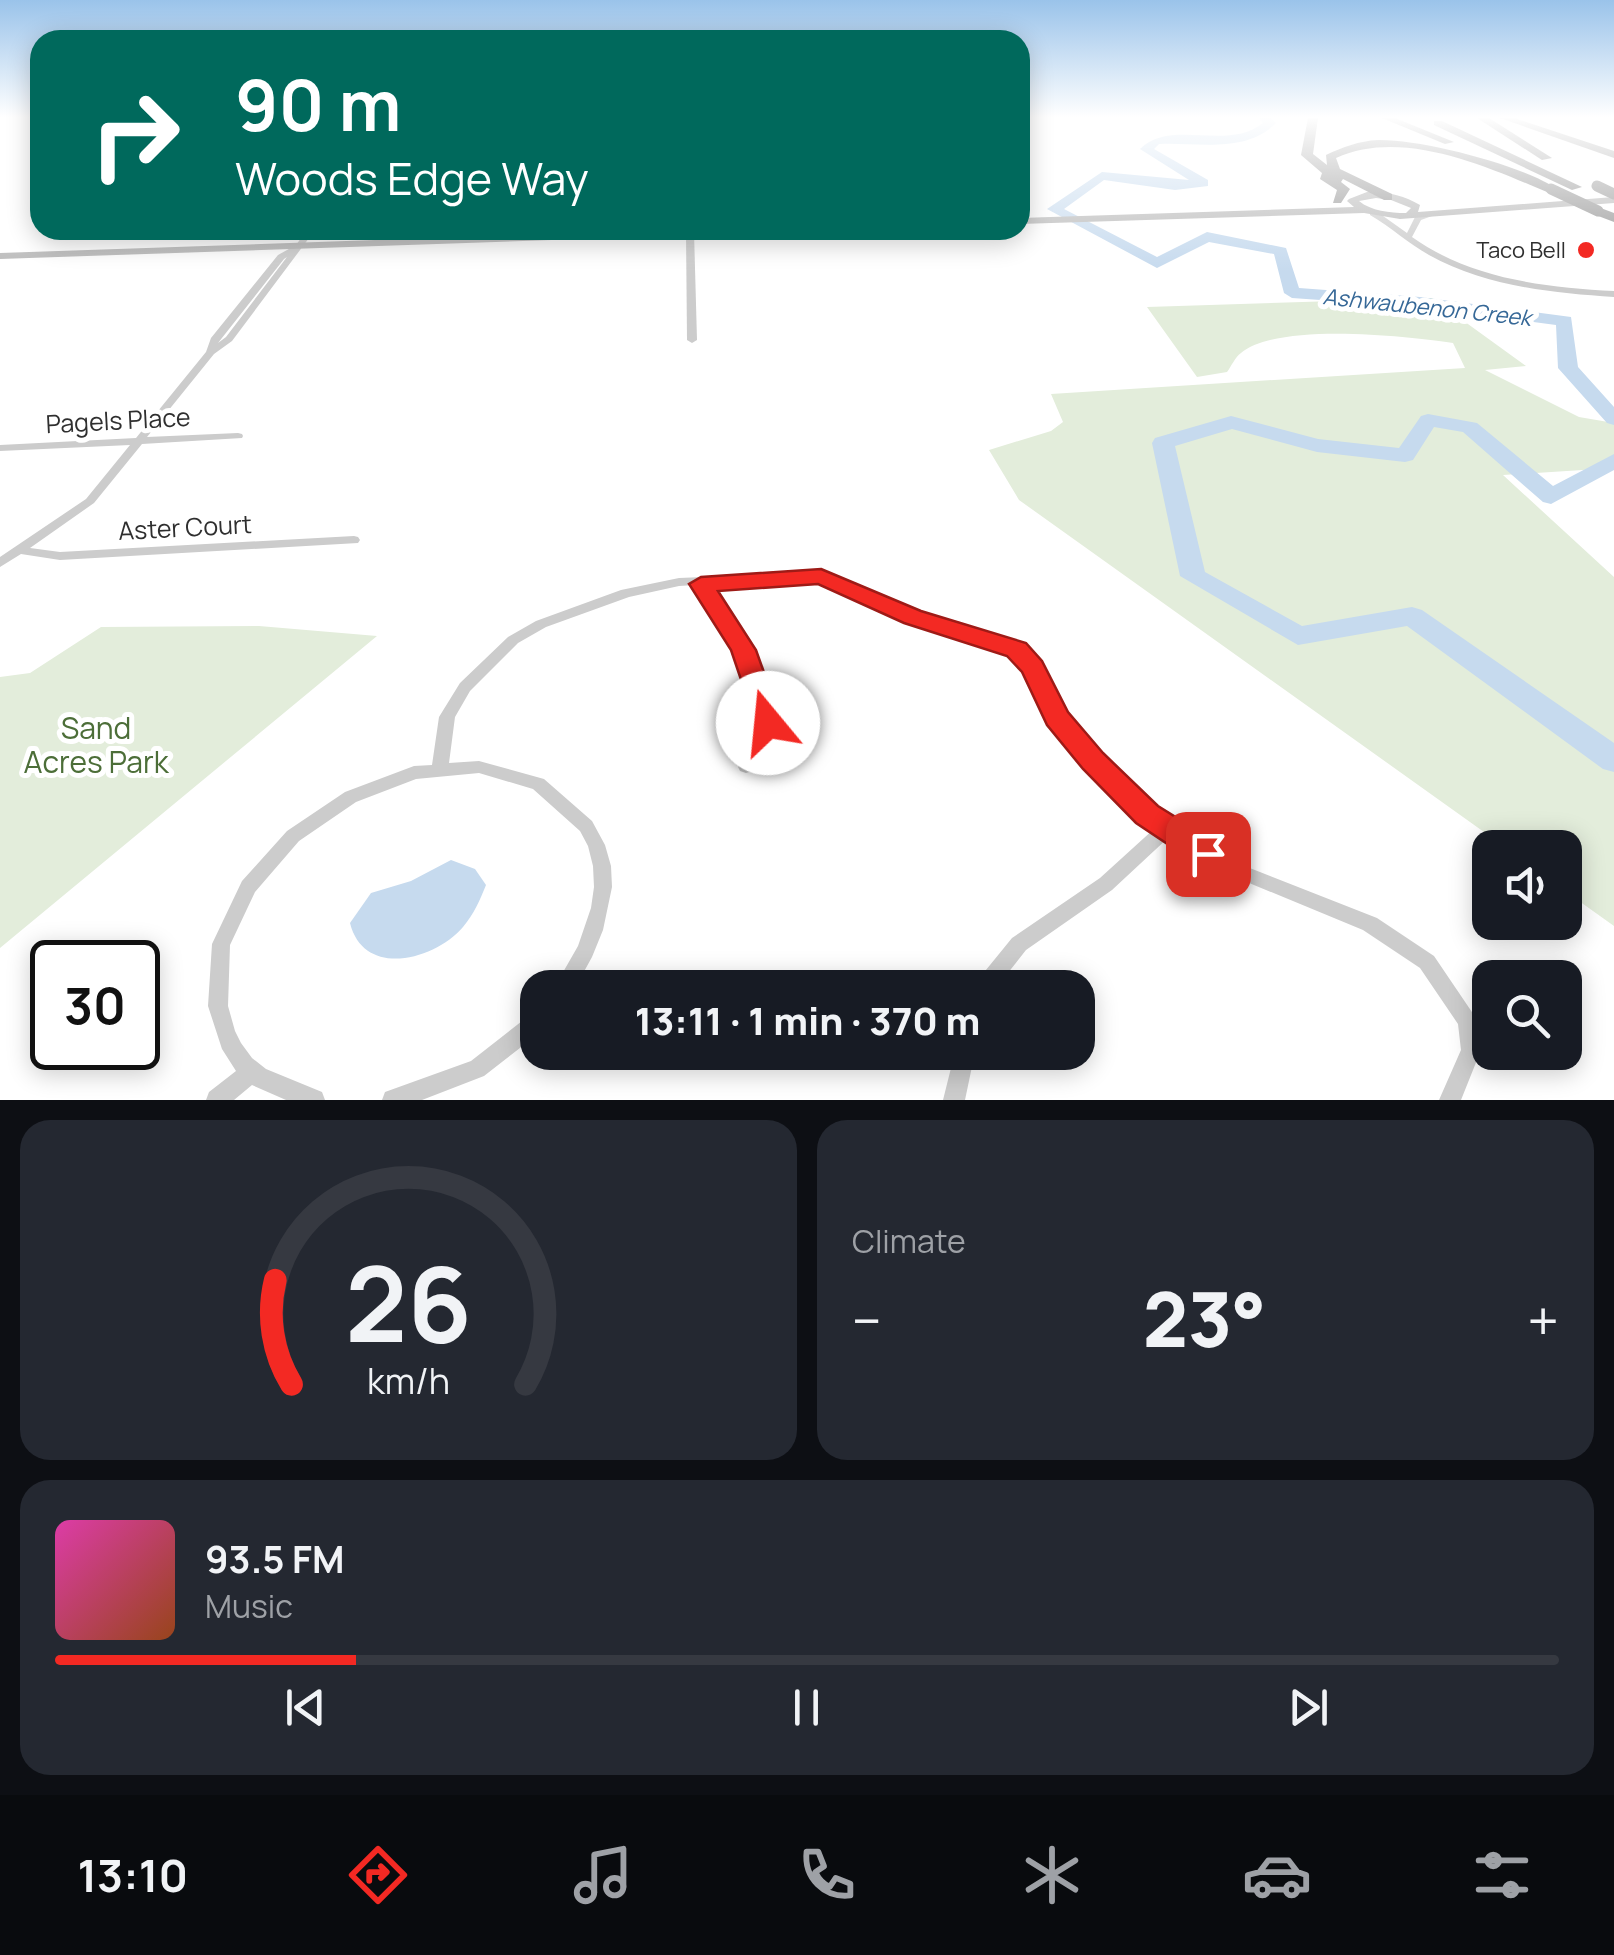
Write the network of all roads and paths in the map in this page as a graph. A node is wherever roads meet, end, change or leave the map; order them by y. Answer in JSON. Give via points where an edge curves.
{"nodes":[{"id":1,"x":1320,"y":169,"type":"edge"},
{"id":2,"x":1321,"y":169,"type":"edge"},
{"id":3,"x":1334,"y":169,"type":"edge"},
{"id":4,"x":1503,"y":169,"type":"edge"},
{"id":5,"x":1506,"y":169,"type":"edge"},
{"id":6,"x":1536,"y":169,"type":"edge"},
{"id":7,"x":1561,"y":169,"type":"edge"},
{"id":8,"x":1566,"y":169,"type":"edge"},
{"id":9,"x":1597,"y":186,"type":"junction"},
{"id":10,"x":1552,"y":189,"type":"junction"},
{"id":11,"x":1360,"y":196,"type":"junction"},
{"id":12,"x":1392,"y":197,"type":"junction"},
{"id":13,"x":1614,"y":198,"type":"edge"},
{"id":14,"x":1337,"y":200,"type":"junction"},
{"id":15,"x":1368,"y":212,"type":"junction"},
{"id":16,"x":1429,"y":214,"type":"junction"},
{"id":17,"x":1408,"y":215,"type":"junction"},
{"id":18,"x":1080,"y":218,"type":"junction"},
{"id":19,"x":1614,"y":218,"type":"edge"},
{"id":20,"x":1030,"y":221,"type":"edge"},
{"id":21,"x":1409,"y":236,"type":"junction"},
{"id":22,"x":304,"y":240,"type":"edge"},
{"id":23,"x":467,"y":240,"type":"edge"},
{"id":24,"x":690,"y":240,"type":"edge"},
{"id":25,"x":299,"y":246,"type":"junction"},
{"id":26,"x":0,"y":256,"type":"edge"},
{"id":27,"x":1614,"y":294,"type":"edge"},
{"id":28,"x":692,"y":340,"type":"dead end"},
{"id":29,"x":238,"y":436,"type":"dead end"},
{"id":30,"x":139,"y":441,"type":"junction"},
{"id":31,"x":0,"y":448,"type":"edge"},
{"id":32,"x":354,"y":540,"type":"dead end"},
{"id":33,"x":18,"y":550,"type":"junction"},
{"id":34,"x":0,"y":563,"type":"edge"},
{"id":35,"x":701,"y":584,"type":"junction"},
{"id":36,"x":746,"y":767,"type":"dead end"},
{"id":37,"x":440,"y":768,"type":"junction"},
{"id":38,"x":1167,"y":828,"type":"junction"},
{"id":39,"x":575,"y":970,"type":"edge"},
{"id":40,"x":998,"y":970,"type":"edge"},
{"id":41,"x":520,"y":1035,"type":"edge"},
{"id":42,"x":961,"y":1070,"type":"edge"},
{"id":43,"x":252,"y":1072,"type":"junction"},
{"id":44,"x":216,"y":1100,"type":"edge"},
{"id":45,"x":314,"y":1100,"type":"edge"},
{"id":46,"x":393,"y":1100,"type":"edge"},
{"id":47,"x":954,"y":1100,"type":"edge"},
{"id":48,"x":1450,"y":1100,"type":"edge"}],
"edges":[{"from":1,"to":14,"type":"highway","via":[[1344,189]]},
{"from":2,"to":11,"type":"highway"},
{"from":3,"to":12,"type":"highway"},
{"from":4,"to":10,"type":"highway"},
{"from":5,"to":10,"type":"highway"},
{"from":6,"to":13,"type":"highway"},
{"from":7,"to":9,"type":"highway"},
{"from":8,"to":9,"type":"highway"},
{"from":9,"to":13,"type":"highway","bridge":true},
{"from":10,"to":19,"type":"highway","bridge":true},
{"from":11,"to":12,"type":"main road"},
{"from":11,"to":14,"type":"main road"},
{"from":11,"to":15,"type":"main road","via":[[1353,204]]},
{"from":12,"to":13,"type":"main road","via":[[1437,203]]},
{"from":12,"to":17,"type":"main road","via":[[1417,208]]},
{"from":13,"to":16,"type":"main road"},
{"from":14,"to":18,"type":"main road"},
{"from":15,"to":17,"type":"main road"},
{"from":15,"to":18,"type":"main road"},
{"from":15,"to":21,"type":"street"},
{"from":16,"to":17,"type":"main road"},
{"from":16,"to":21,"type":"street"},
{"from":17,"to":21,"type":"street"},
{"from":18,"to":20,"type":"main road"},
{"from":21,"to":27,"type":"street","via":[[1484,274]]},
{"from":22,"to":25,"type":"street"},
{"from":23,"to":25,"type":"main road"},
{"from":24,"to":28,"type":"street"},
{"from":25,"to":26,"type":"main road"},
{"from":25,"to":30,"type":"street"},
{"from":29,"to":30,"type":"street","name":"Pagels Place"},
{"from":30,"to":31,"type":"street","name":"Pagels Place"},
{"from":30,"to":33,"type":"street","via":[[90,501]]},
{"from":32,"to":33,"type":"street","name":"Aster Court","via":[[60,556]]},
{"from":33,"to":34,"type":"street"},
{"from":35,"to":36,"type":"street","via":[[744,650],[768,723]]},
{"from":35,"to":37,"type":"street","via":[[626,593],[513,640],[465,686],[447,717]]},
{"from":35,"to":38,"type":"street","via":[[821,576],[912,617],[1016,650],[1033,667],[1057,718]]},
{"from":37,"to":39,"type":"street","via":[[522,774],[568,802],[594,837],[604,887],[590,947]]},
{"from":37,"to":43,"type":"street","via":[[386,781],[320,814],[267,860],[227,920],[213,979],[222,1032]]},
{"from":38,"to":40,"type":"street","via":[[1106,884],[1019,944]]},
{"from":38,"to":48,"type":"street","via":[[1274,888],[1370,924],[1427,962],[1468,1020],[1471,1050]]},
{"from":41,"to":46,"type":"street","via":[[477,1069]]},
{"from":42,"to":47,"type":"street"},
{"from":43,"to":44,"type":"street"},
{"from":43,"to":45,"type":"street"}]}
